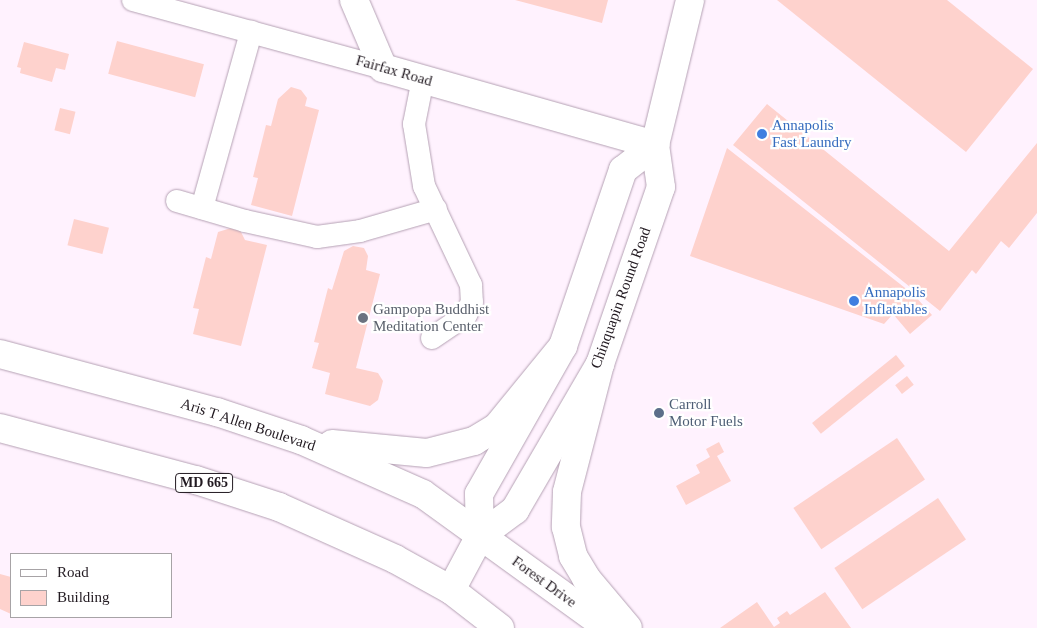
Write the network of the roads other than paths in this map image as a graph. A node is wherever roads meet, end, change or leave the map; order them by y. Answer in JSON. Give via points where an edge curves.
{"nodes":[{"id":1,"x":133,"y":0,"type":"edge"},
{"id":2,"x":354,"y":0,"type":"edge"},
{"id":3,"x":690,"y":0,"type":"edge"},
{"id":4,"x":251,"y":32,"type":"junction"},
{"id":5,"x":384,"y":68,"type":"junction"},
{"id":6,"x":423,"y":79,"type":"junction"},
{"id":7,"x":655,"y":145,"type":"junction"},
{"id":8,"x":177,"y":201,"type":"dead end"},
{"id":9,"x":202,"y":208,"type":"junction"},
{"id":10,"x":436,"y":209,"type":"junction"},
{"id":11,"x":432,"y":338,"type":"dead end"},
{"id":12,"x":563,"y":346,"type":"junction"},
{"id":13,"x":0,"y":354,"type":"edge"},
{"id":14,"x":600,"y":364,"type":"junction"},
{"id":15,"x":0,"y":428,"type":"edge"},
{"id":16,"x":301,"y":440,"type":"junction"},
{"id":17,"x":480,"y":536,"type":"junction"},
{"id":18,"x":451,"y":590,"type":"junction"},
{"id":19,"x":500,"y":628,"type":"edge"},
{"id":20,"x":608,"y":628,"type":"edge"},
{"id":21,"x":628,"y":628,"type":"edge"}],
"edges":[{"from":1,"to":4,"type":"street","name":"Fairfax Road"},
{"from":2,"to":5,"type":"main road"},
{"from":3,"to":7,"type":"main road","name":"Chinquapin Round Road"},
{"from":4,"to":5,"type":"street","name":"Fairfax Road"},
{"from":4,"to":9,"type":"street"},
{"from":5,"to":6,"type":"main road","name":"Fairfax Road"},
{"from":6,"to":7,"type":"main road","name":"Fairfax Road"},
{"from":6,"to":10,"type":"street","via":[[414,124],[424,186]]},
{"from":7,"to":12,"type":"main road","name":"Chinquapin Round Road","via":[[624,170]]},
{"from":7,"to":14,"type":"main road","name":"Chinquapin Round Road","via":[[661,187]]},
{"from":8,"to":9,"type":"street"},
{"from":9,"to":10,"type":"street","via":[[318,237],[360,231]]},
{"from":10,"to":11,"type":"street","via":[[471,285],[472,302],[466,315]]},
{"from":12,"to":16,"type":"main road","via":[[497,427],[474,442],[451,450],[409,453]]},
{"from":12,"to":17,"type":"main road","name":"Chinquapin Round Road","via":[[480,494]]},
{"from":13,"to":16,"type":"main road","name":"Aris T Allen Boulevard","via":[[217,412]]},
{"from":14,"to":17,"type":"main road","name":"Chinquapin Round Road","via":[[515,510]]},
{"from":14,"to":21,"type":"main road","via":[[567,492],[566,527],[573,556],[586,578]]},
{"from":15,"to":18,"type":"main road","number":"MD 665","via":[[196,480],[279,507],[394,559]]},
{"from":16,"to":17,"type":"main road","name":"Aris T Allen Boulevard","via":[[423,494]]},
{"from":17,"to":18,"type":"main road","name":"Chinquapin Round Road"},
{"from":17,"to":20,"type":"main road","name":"Forest Drive"},
{"from":18,"to":19,"type":"main road","number":"MD 665"}]}
